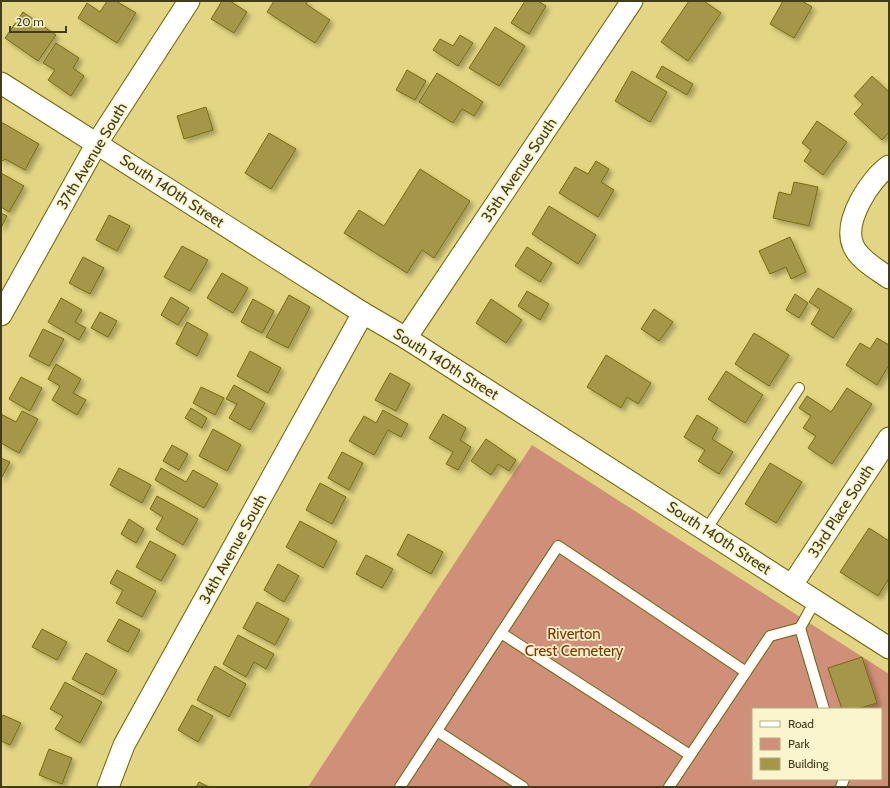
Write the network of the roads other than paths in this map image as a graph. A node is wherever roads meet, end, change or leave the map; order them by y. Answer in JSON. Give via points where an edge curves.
{"nodes":[{"id":1,"x":189,"y":1,"type":"edge"},
{"id":2,"x":632,"y":1,"type":"edge"},
{"id":3,"x":1,"y":83,"type":"edge"},
{"id":4,"x":97,"y":143,"type":"junction"},
{"id":5,"x":889,"y":166,"type":"edge"},
{"id":6,"x":889,"y":278,"type":"edge"},
{"id":7,"x":363,"y":313,"type":"junction"},
{"id":8,"x":1,"y":315,"type":"edge"},
{"id":9,"x":406,"y":338,"type":"junction"},
{"id":10,"x":799,"y":388,"type":"dead end"},
{"id":11,"x":889,"y":438,"type":"edge"},
{"id":12,"x":706,"y":530,"type":"junction"},
{"id":13,"x":792,"y":585,"type":"junction"},
{"id":14,"x":816,"y":601,"type":"junction"},
{"id":15,"x":800,"y":628,"type":"junction"},
{"id":16,"x":501,"y":633,"type":"junction"},
{"id":17,"x":889,"y":648,"type":"edge"},
{"id":18,"x":746,"y":672,"type":"junction"},
{"id":19,"x":824,"y":708,"type":"edge"},
{"id":20,"x":437,"y":731,"type":"junction"},
{"id":21,"x":690,"y":755,"type":"junction"},
{"id":22,"x":108,"y":787,"type":"edge"},
{"id":23,"x":400,"y":787,"type":"edge"},
{"id":24,"x":523,"y":787,"type":"edge"},
{"id":25,"x":669,"y":787,"type":"edge"}],
"edges":[{"from":1,"to":4,"type":"street","name":"37th Avenue South"},
{"from":2,"to":9,"type":"street","name":"35th Avenue South"},
{"from":3,"to":4,"type":"street","name":"South 140th Street"},
{"from":4,"to":7,"type":"street","name":"South 140th Street"},
{"from":4,"to":8,"type":"street","name":"37th Avenue South"},
{"from":5,"to":6,"type":"street","via":[[881,172],[860,201],[850,226],[853,246],[868,263]]},
{"from":7,"to":9,"type":"street","name":"South 140th Street"},
{"from":7,"to":22,"type":"street","name":"34th Avenue South","via":[[124,745]]},
{"from":9,"to":12,"type":"street","name":"South 140th Street"},
{"from":10,"to":12,"type":"lane"},
{"from":11,"to":13,"type":"street","name":"33rd Place South"},
{"from":12,"to":13,"type":"street","name":"South 140th Street"},
{"from":13,"to":14,"type":"street","name":"South 140th Street"},
{"from":14,"to":15,"type":"lane"},
{"from":14,"to":17,"type":"street","name":"South 140th Street"},
{"from":15,"to":18,"type":"lane","via":[[770,636]]},
{"from":15,"to":19,"type":"lane"},
{"from":16,"to":18,"type":"lane","via":[[558,546]]},
{"from":16,"to":20,"type":"lane"},
{"from":16,"to":21,"type":"lane"},
{"from":18,"to":21,"type":"lane"},
{"from":20,"to":23,"type":"lane"},
{"from":20,"to":24,"type":"lane"},
{"from":21,"to":25,"type":"lane"}]}
